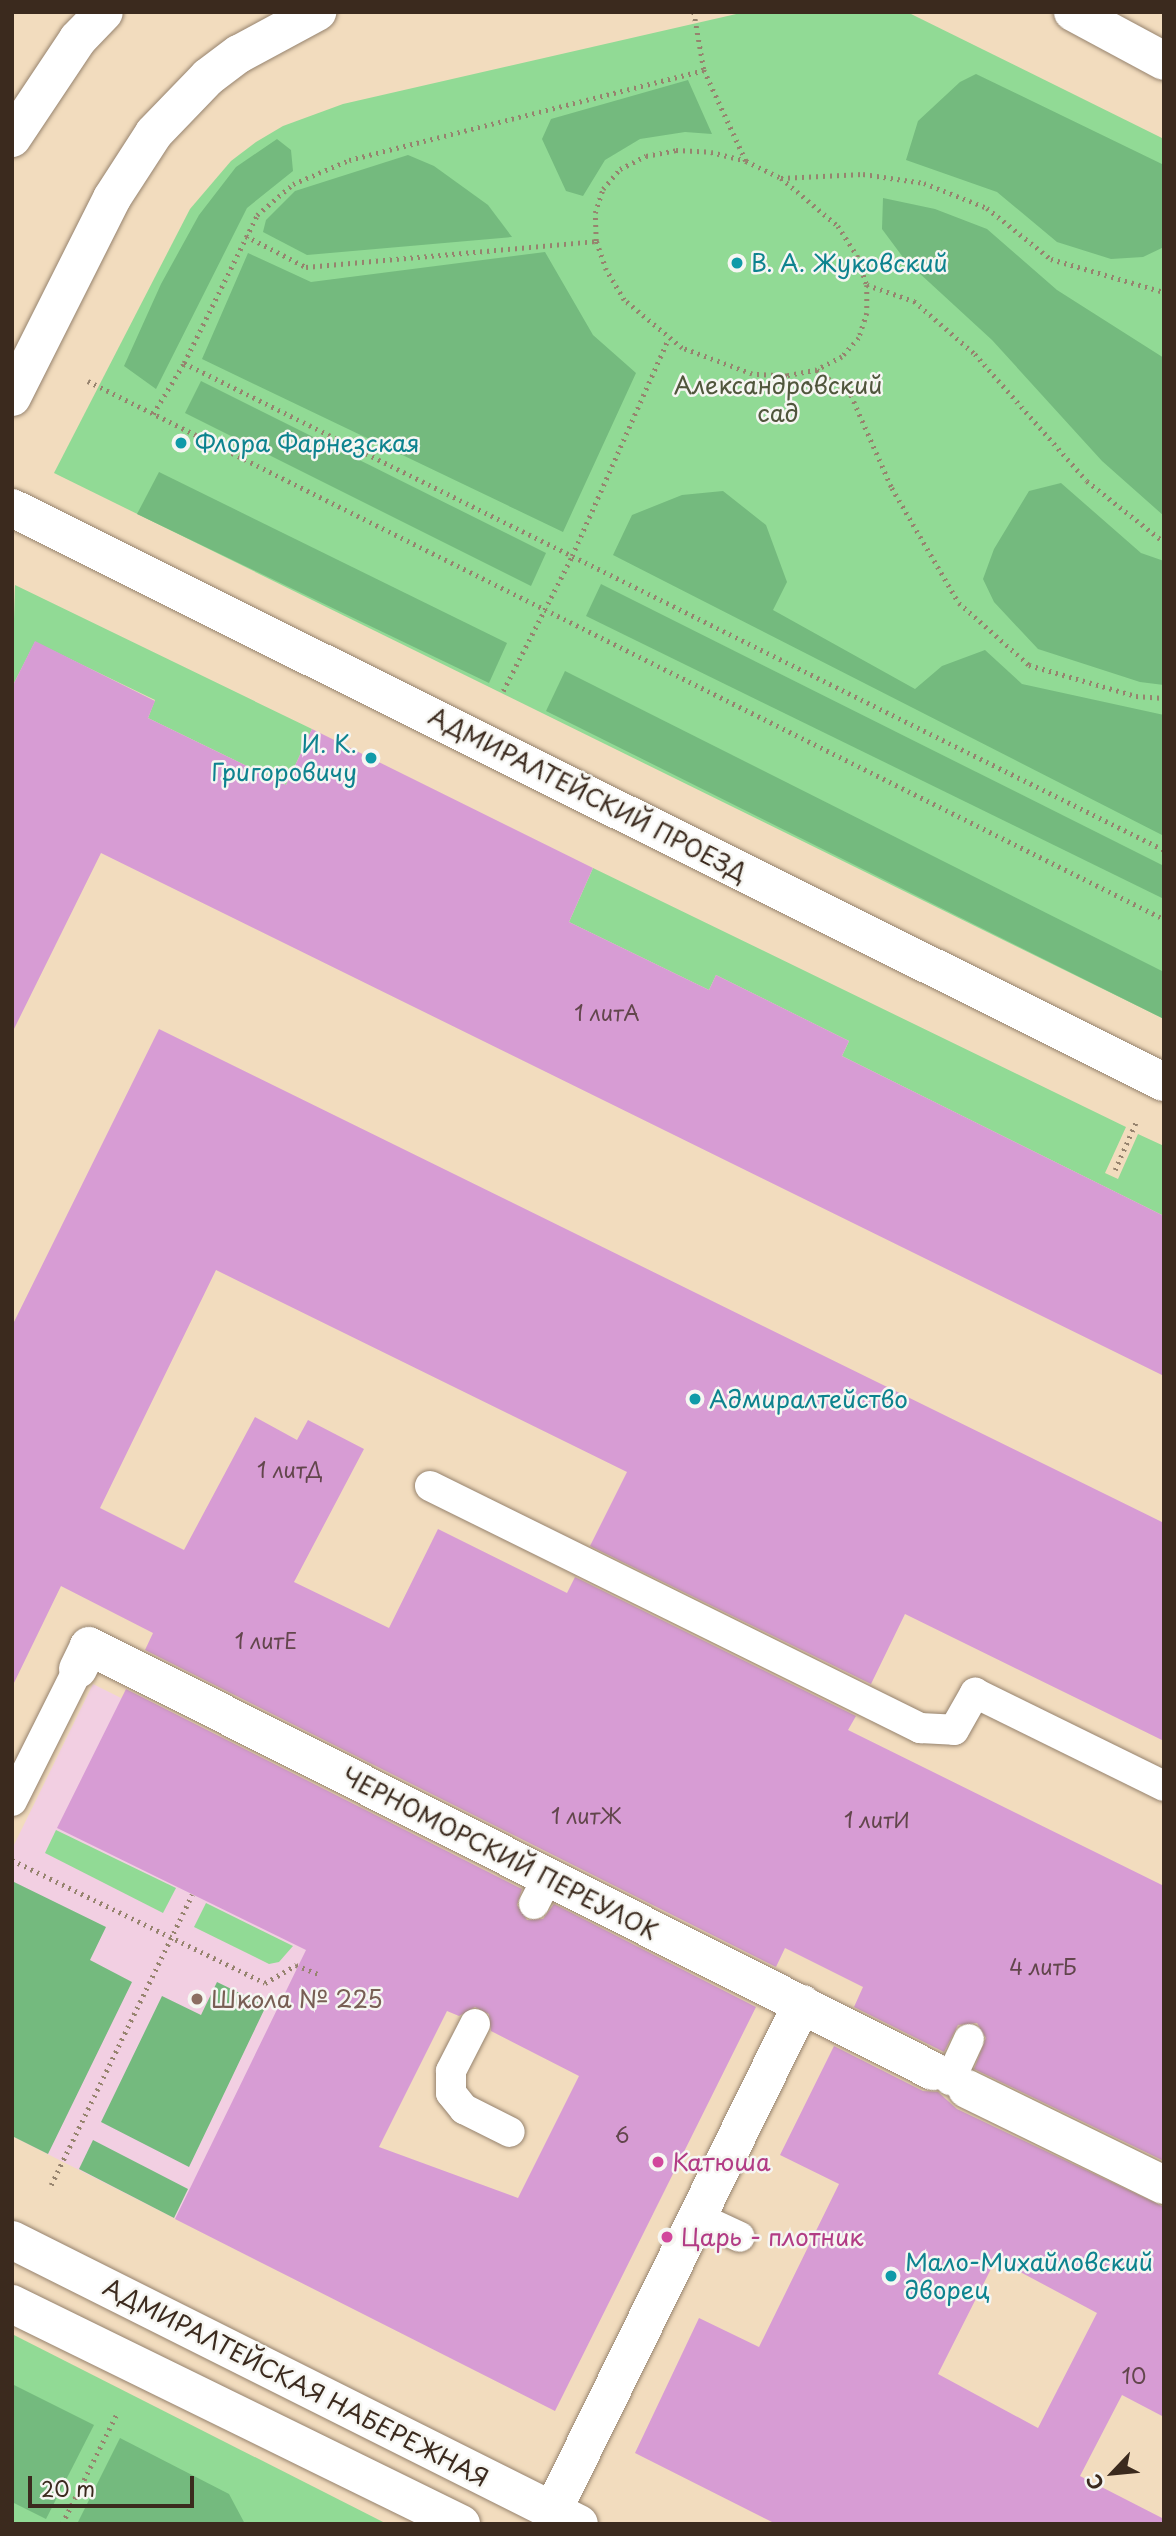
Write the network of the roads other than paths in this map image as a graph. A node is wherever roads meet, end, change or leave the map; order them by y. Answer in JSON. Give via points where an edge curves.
{"nodes":[{"id":1,"x":104,"y":12,"type":"edge"},
{"id":2,"x":317,"y":12,"type":"edge"},
{"id":3,"x":1073,"y":12,"type":"edge"},
{"id":4,"x":1164,"y":61,"type":"edge"},
{"id":5,"x":12,"y":138,"type":"edge"},
{"id":6,"x":12,"y":397,"type":"edge"},
{"id":7,"x":12,"y":508,"type":"edge"},
{"id":8,"x":1164,"y":1082,"type":"edge"},
{"id":9,"x":430,"y":1486,"type":"dead end"},
{"id":10,"x":78,"y":1669,"type":"joint"},
{"id":11,"x":1164,"y":1786,"type":"edge"},
{"id":12,"x":12,"y":1801,"type":"edge"},
{"id":13,"x":802,"y":2004,"type":"junction"},
{"id":14,"x":474,"y":2024,"type":"dead end"},
{"id":15,"x":970,"y":2039,"type":"dead end"},
{"id":16,"x":950,"y":2080,"type":"junction"},
{"id":17,"x":510,"y":2132,"type":"dead end"},
{"id":18,"x":1164,"y":2185,"type":"edge"},
{"id":19,"x":697,"y":2217,"type":"junction"},
{"id":20,"x":740,"y":2237,"type":"dead end"},
{"id":21,"x":12,"y":2240,"type":"edge"},
{"id":22,"x":12,"y":2304,"type":"edge"},
{"id":23,"x":566,"y":2517,"type":"edge"},
{"id":24,"x":461,"y":2524,"type":"edge"}],
"edges":[{"from":1,"to":5,"type":"street","via":[[78,39]]},
{"from":2,"to":6,"type":"street","via":[[239,54],[189,95],[153,133],[112,198]]},
{"from":3,"to":4,"type":"street"},
{"from":7,"to":8,"type":"street","name":"АДМИРАЛТЕЙСКИЙ ПРОЕЗД"},
{"from":9,"to":11,"type":"lane","via":[[920,1728],[954,1730],[975,1693]]},
{"from":10,"to":12,"type":"lane"},
{"from":10,"to":13,"type":"street","name":"ЧЕРНОМОРСКИЙ ПЕРЕУЛОК","via":[[89,1646],[541,1890]]},
{"from":13,"to":16,"type":"street","name":"ЧЕРНОМОРСКИЙ ПЕРЕУЛОК"},
{"from":13,"to":19,"type":"street"},
{"from":14,"to":17,"type":"lane","via":[[451,2071],[451,2093],[464,2109]]},
{"from":15,"to":16,"type":"lane"},
{"from":16,"to":18,"type":"street","name":"ЧЕРНОМОРСКИЙ ПЕРЕУЛОК"},
{"from":19,"to":20,"type":"lane"},
{"from":19,"to":23,"type":"street"},
{"from":21,"to":23,"type":"street","name":"АДМИРАЛТЕЙСКАЯ НАБЕРЕЖНАЯ"},
{"from":22,"to":24,"type":"street"}]}
